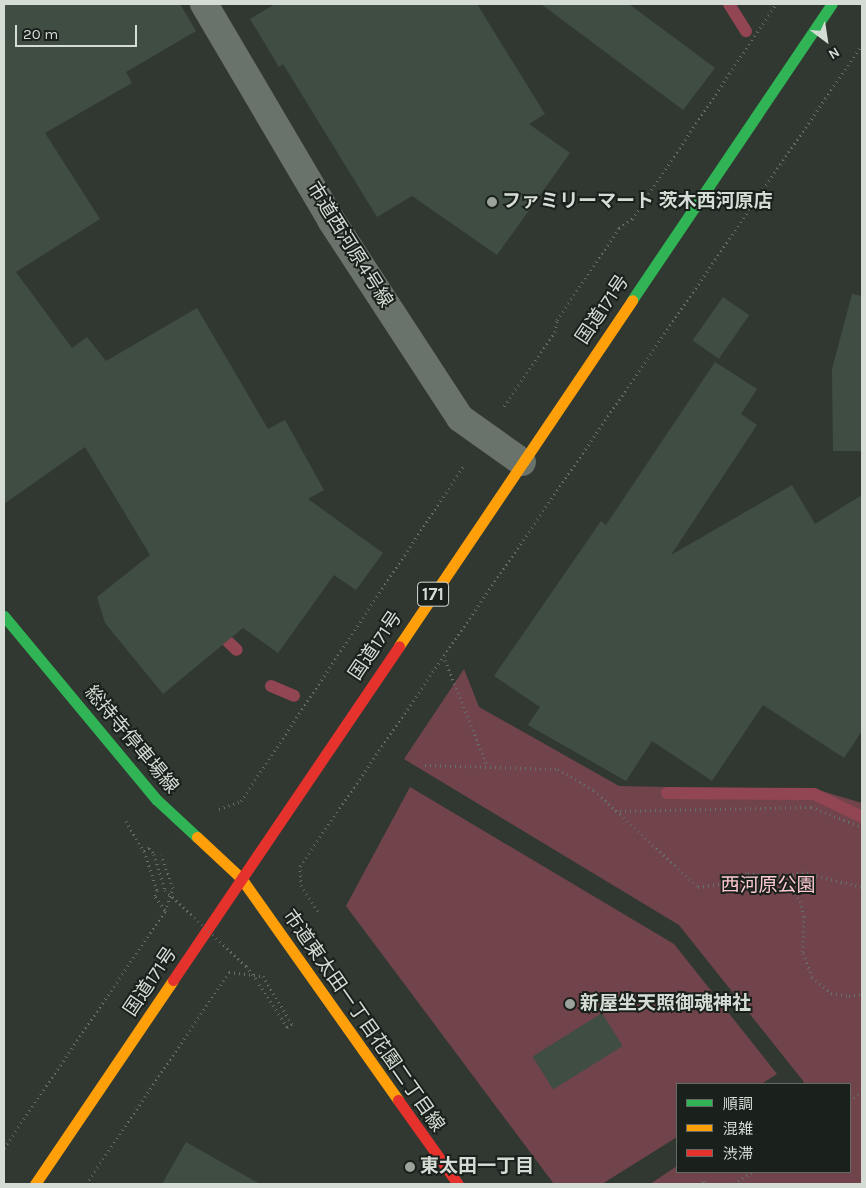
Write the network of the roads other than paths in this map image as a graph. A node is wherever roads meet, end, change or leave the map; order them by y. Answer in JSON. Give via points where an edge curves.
{"nodes":[{"id":1,"x":832,"y":4,"type":"edge"},
{"id":2,"x":211,"y":6,"type":"edge"},
{"id":3,"x":522,"y":462,"type":"junction"},
{"id":4,"x":4,"y":616,"type":"edge"},
{"id":5,"x":241,"y":878,"type":"junction"},
{"id":6,"x":35,"y":1184,"type":"edge"},
{"id":7,"x":458,"y":1184,"type":"edge"}],
"edges":[{"from":1,"to":3,"type":"main road","name":"国道171号","number":"171"},
{"from":2,"to":3,"type":"street","name":"市道西河原4号線","via":[[331,220],[460,418]]},
{"from":3,"to":5,"type":"main road","name":"国道171号","number":"171"},
{"from":4,"to":5,"type":"main road","name":"総持寺停車場線","via":[[157,800]]},
{"from":5,"to":6,"type":"main road","name":"国道171号","number":"171"},
{"from":5,"to":7,"type":"main road","name":"市道東太田一丁目花園二丁目線"}]}
